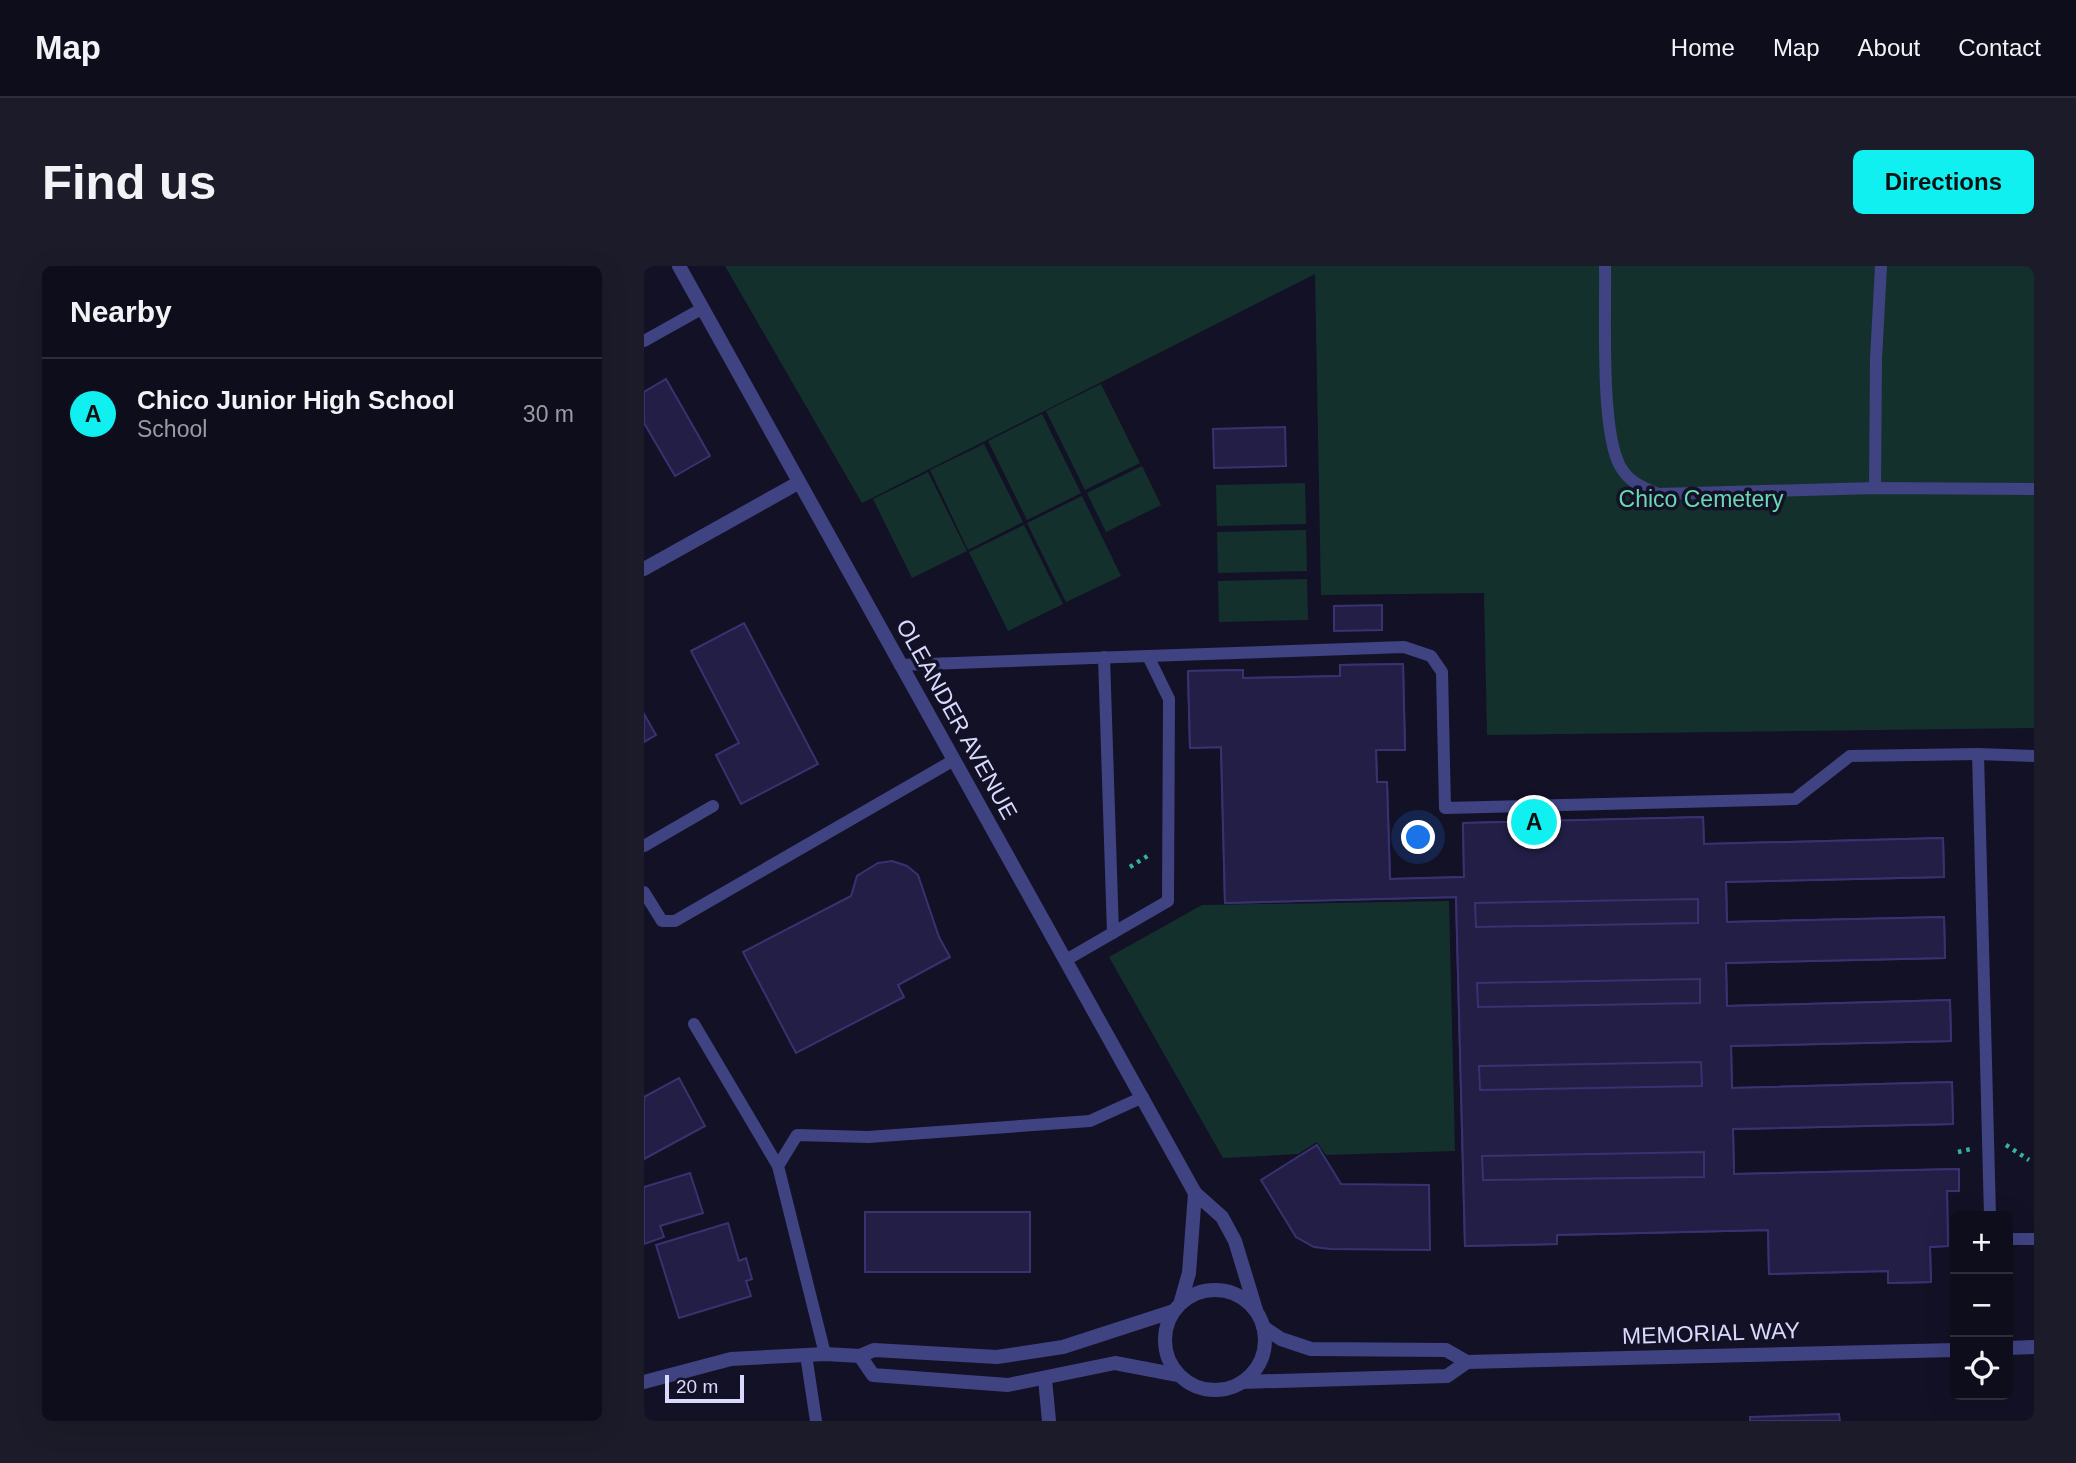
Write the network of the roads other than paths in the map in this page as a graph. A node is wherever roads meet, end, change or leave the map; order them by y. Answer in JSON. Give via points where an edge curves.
{"nodes":[{"id":1,"x":680,"y":266,"type":"edge"},
{"id":2,"x":1605,"y":266,"type":"edge"},
{"id":3,"x":1881,"y":266,"type":"edge"},
{"id":4,"x":703,"y":308,"type":"junction"},
{"id":5,"x":644,"y":341,"type":"edge"},
{"id":6,"x":798,"y":483,"type":"junction"},
{"id":7,"x":1875,"y":488,"type":"junction"},
{"id":8,"x":2034,"y":489,"type":"edge"},
{"id":9,"x":644,"y":569,"type":"edge"},
{"id":10,"x":1148,"y":656,"type":"junction"},
{"id":11,"x":1104,"y":657,"type":"junction"},
{"id":12,"x":900,"y":665,"type":"junction"},
{"id":13,"x":1978,"y":754,"type":"junction"},
{"id":14,"x":2034,"y":756,"type":"edge"},
{"id":15,"x":954,"y":760,"type":"junction"},
{"id":16,"x":713,"y":806,"type":"dead end"},
{"id":17,"x":644,"y":846,"type":"edge"},
{"id":18,"x":644,"y":892,"type":"edge"},
{"id":19,"x":1113,"y":933,"type":"junction"},
{"id":20,"x":1066,"y":960,"type":"junction"},
{"id":21,"x":694,"y":1024,"type":"dead end"},
{"id":22,"x":1143,"y":1097,"type":"junction"},
{"id":23,"x":778,"y":1166,"type":"junction"},
{"id":24,"x":1195,"y":1193,"type":"junction"},
{"id":25,"x":1990,"y":1211,"type":"edge"},
{"id":26,"x":2034,"y":1239,"type":"edge"},
{"id":27,"x":2013,"y":1240,"type":"edge"},
{"id":28,"x":1178,"y":1306,"type":"junction"},
{"id":29,"x":1256,"y":1310,"type":"junction"},
{"id":30,"x":1263,"y":1327,"type":"junction"},
{"id":31,"x":2013,"y":1348,"type":"edge"},
{"id":32,"x":2034,"y":1348,"type":"edge"},
{"id":33,"x":1950,"y":1349,"type":"edge"},
{"id":34,"x":825,"y":1353,"type":"junction"},
{"id":35,"x":806,"y":1355,"type":"junction"},
{"id":36,"x":860,"y":1356,"type":"junction"},
{"id":37,"x":1467,"y":1362,"type":"junction"},
{"id":38,"x":1178,"y":1375,"type":"junction"},
{"id":39,"x":1045,"y":1379,"type":"junction"},
{"id":40,"x":644,"y":1382,"type":"edge"},
{"id":41,"x":1242,"y":1382,"type":"junction"},
{"id":42,"x":816,"y":1421,"type":"edge"},
{"id":43,"x":1049,"y":1421,"type":"edge"}],
"edges":[{"from":1,"to":4,"type":"street","name":"OLEANDER AVENUE"},
{"from":2,"to":7,"type":"lane","via":[[1609,425],[1619,465],[1635,485],[1658,494]]},
{"from":3,"to":7,"type":"lane"},
{"from":4,"to":5,"type":"lane"},
{"from":4,"to":6,"type":"street","name":"OLEANDER AVENUE"},
{"from":6,"to":9,"type":"street"},
{"from":6,"to":12,"type":"street","name":"OLEANDER AVENUE"},
{"from":7,"to":8,"type":"lane"},
{"from":10,"to":11,"type":"lane"},
{"from":10,"to":13,"type":"lane","via":[[1404,647],[1431,656],[1442,672],[1445,808],[1795,799],[1850,755]]},
{"from":10,"to":19,"type":"lane","via":[[1169,699],[1168,901]]},
{"from":11,"to":12,"type":"lane"},
{"from":11,"to":19,"type":"lane"},
{"from":12,"to":15,"type":"street","name":"OLEANDER AVENUE"},
{"from":13,"to":14,"type":"lane"},
{"from":13,"to":25,"type":"lane"},
{"from":15,"to":18,"type":"lane","via":[[675,921],[662,921]]},
{"from":15,"to":20,"type":"street","name":"OLEANDER AVENUE"},
{"from":16,"to":17,"type":"lane"},
{"from":19,"to":20,"type":"lane"},
{"from":20,"to":22,"type":"street","name":"OLEANDER AVENUE"},
{"from":21,"to":23,"type":"lane"},
{"from":22,"to":23,"type":"lane","via":[[1090,1121],[868,1137],[797,1135]]},
{"from":22,"to":24,"type":"street","name":"OLEANDER AVENUE"},
{"from":23,"to":34,"type":"lane"},
{"from":24,"to":28,"type":"street","via":[[1189,1273]]},
{"from":24,"to":29,"type":"street","name":"OLEANDER AVENUE","via":[[1222,1217],[1235,1241]]},
{"from":26,"to":27,"type":"lane"},
{"from":28,"to":29,"type":"street","via":[[1209,1290],[1225,1290]]},
{"from":28,"to":36,"type":"street","via":[[1122,1330],[1050,1349],[997,1357],[874,1350]]},
{"from":28,"to":38,"type":"street","via":[[1165,1337],[1167,1355]]},
{"from":29,"to":30,"type":"street"},
{"from":30,"to":37,"type":"street","name":"MEMORIAL WAY","via":[[1311,1349],[1446,1350]]},
{"from":30,"to":41,"type":"street","via":[[1265,1350]]},
{"from":31,"to":32,"type":"street"},
{"from":33,"to":37,"type":"street","name":"MEMORIAL WAY"},
{"from":34,"to":35,"type":"street"},
{"from":34,"to":36,"type":"street"},
{"from":35,"to":40,"type":"street","via":[[731,1359]]},
{"from":35,"to":42,"type":"lane"},
{"from":36,"to":39,"type":"street","via":[[873,1375],[1008,1385]]},
{"from":37,"to":41,"type":"street","name":"MEMORIAL WAY","via":[[1447,1376]]},
{"from":38,"to":39,"type":"street","via":[[1115,1363]]},
{"from":38,"to":41,"type":"street","via":[[1204,1389],[1220,1390]]},
{"from":39,"to":43,"type":"street"}]}
